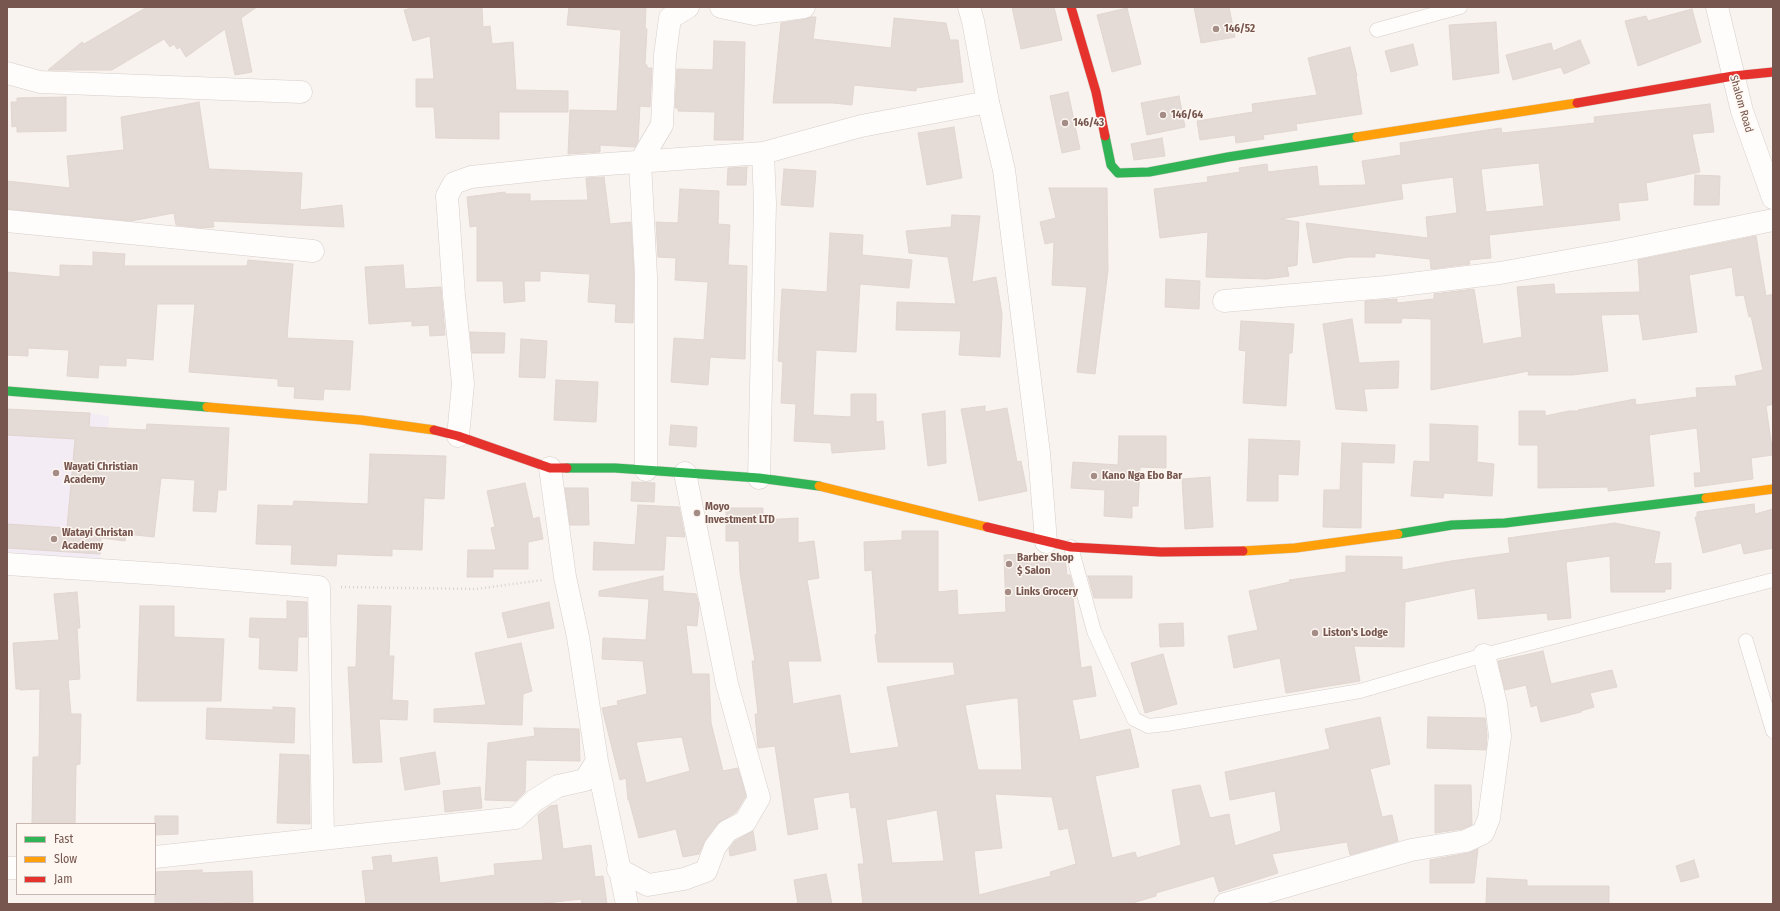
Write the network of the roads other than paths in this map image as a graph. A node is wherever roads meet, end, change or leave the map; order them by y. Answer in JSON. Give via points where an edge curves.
{"nodes":[{"id":1,"x":688,"y":7,"type":"edge"},
{"id":2,"x":721,"y":7,"type":"edge"},
{"id":3,"x":804,"y":7,"type":"edge"},
{"id":4,"x":969,"y":7,"type":"edge"},
{"id":5,"x":1071,"y":7,"type":"edge"},
{"id":6,"x":1460,"y":7,"type":"edge"},
{"id":7,"x":1718,"y":7,"type":"edge"},
{"id":8,"x":1378,"y":30,"type":"dead end"},
{"id":9,"x":1773,"y":72,"type":"edge"},
{"id":10,"x":7,"y":73,"type":"edge"},
{"id":11,"x":1733,"y":76,"type":"junction"},
{"id":12,"x":301,"y":92,"type":"dead end"},
{"id":13,"x":988,"y":102,"type":"junction"},
{"id":14,"x":763,"y":153,"type":"junction"},
{"id":15,"x":640,"y":162,"type":"junction"},
{"id":16,"x":1773,"y":198,"type":"edge"},
{"id":17,"x":1773,"y":220,"type":"edge"},
{"id":18,"x":7,"y":221,"type":"edge"},
{"id":19,"x":314,"y":251,"type":"dead end"},
{"id":20,"x":1224,"y":301,"type":"dead end"},
{"id":21,"x":7,"y":391,"type":"edge"},
{"id":22,"x":458,"y":436,"type":"junction"},
{"id":23,"x":550,"y":468,"type":"junction"},
{"id":24,"x":646,"y":470,"type":"junction"},
{"id":25,"x":685,"y":473,"type":"junction"},
{"id":26,"x":758,"y":478,"type":"junction"},
{"id":27,"x":1773,"y":489,"type":"edge"},
{"id":28,"x":1046,"y":542,"type":"junction"},
{"id":29,"x":1071,"y":547,"type":"junction"},
{"id":30,"x":7,"y":564,"type":"edge"},
{"id":31,"x":1773,"y":580,"type":"edge"},
{"id":32,"x":1746,"y":641,"type":"dead end"},
{"id":33,"x":1484,"y":655,"type":"junction"},
{"id":34,"x":1773,"y":731,"type":"edge"},
{"id":35,"x":597,"y":761,"type":"junction"},
{"id":36,"x":323,"y":838,"type":"junction"},
{"id":37,"x":156,"y":857,"type":"edge"},
{"id":38,"x":618,"y":868,"type":"junction"},
{"id":39,"x":627,"y":904,"type":"edge"},
{"id":40,"x":1225,"y":904,"type":"edge"}],
"edges":[{"from":1,"to":15,"type":"street","via":[[670,18],[664,55],[662,125]]},
{"from":2,"to":3,"type":"street","via":[[754,14]]},
{"from":4,"to":13,"type":"street"},
{"from":5,"to":11,"type":"street","via":[[1096,92],[1111,165],[1118,173],[1149,172]]},
{"from":6,"to":8,"type":"lane"},
{"from":7,"to":11,"type":"street","name":"Shalom Road"},
{"from":9,"to":11,"type":"street"},
{"from":10,"to":12,"type":"street","via":[[40,82]]},
{"from":11,"to":16,"type":"street","name":"Shalom Road","via":[[1742,111]]},
{"from":13,"to":14,"type":"street","via":[[861,126]]},
{"from":13,"to":28,"type":"street","via":[[1004,170],[1039,453]]},
{"from":14,"to":15,"type":"street"},
{"from":14,"to":26,"type":"street","via":[[765,203]]},
{"from":15,"to":22,"type":"street","via":[[471,176],[454,183],[447,196],[463,384]]},
{"from":15,"to":24,"type":"street","via":[[646,276]]},
{"from":17,"to":20,"type":"street","via":[[1500,273],[1386,287]]},
{"from":18,"to":19,"type":"street"},
{"from":21,"to":22,"type":"street","via":[[360,420],[435,430]]},
{"from":22,"to":23,"type":"street"},
{"from":23,"to":24,"type":"street"},
{"from":23,"to":35,"type":"street","via":[[565,577],[578,637]]},
{"from":24,"to":25,"type":"street"},
{"from":25,"to":26,"type":"street"},
{"from":25,"to":38,"type":"street","via":[[727,684],[759,798],[745,822],[727,831],[715,847],[706,871],[684,879],[648,884]]},
{"from":26,"to":28,"type":"street","via":[[823,487],[887,501]]},
{"from":27,"to":29,"type":"street","via":[[1602,512],[1452,526],[1295,548],[1161,552]]},
{"from":28,"to":29,"type":"street"},
{"from":29,"to":33,"type":"lane","via":[[1094,631],[1134,719],[1148,726],[1360,691]]},
{"from":30,"to":36,"type":"street","via":[[318,587]]},
{"from":31,"to":33,"type":"lane"},
{"from":32,"to":34,"type":"lane"},
{"from":33,"to":40,"type":"street","via":[[1496,704],[1500,736],[1489,818],[1483,833],[1466,841],[1396,854]]},
{"from":35,"to":36,"type":"street","via":[[585,780],[558,786],[536,800],[516,818]]},
{"from":35,"to":38,"type":"street"},
{"from":36,"to":37,"type":"street"},
{"from":38,"to":39,"type":"street"}]}
